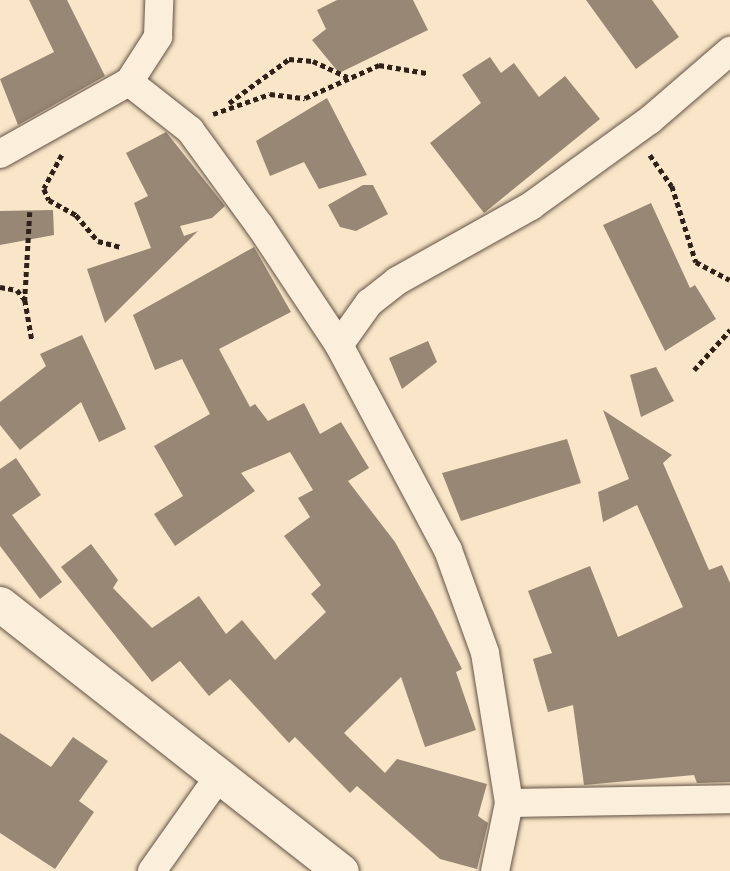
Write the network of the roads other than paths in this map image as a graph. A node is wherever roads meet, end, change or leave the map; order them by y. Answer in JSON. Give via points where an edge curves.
{"nodes":[{"id":1,"x":159,"y":0,"type":"edge"},
{"id":2,"x":730,"y":51,"type":"edge"},
{"id":3,"x":129,"y":82,"type":"junction"},
{"id":4,"x":0,"y":154,"type":"edge"},
{"id":5,"x":369,"y":303,"type":"junction"},
{"id":6,"x":320,"y":315,"type":"junction"},
{"id":7,"x":340,"y":345,"type":"junction"},
{"id":8,"x":0,"y":604,"type":"edge"},
{"id":9,"x":220,"y":775,"type":"junction"},
{"id":10,"x":730,"y":799,"type":"edge"},
{"id":11,"x":509,"y":803,"type":"junction"},
{"id":12,"x":152,"y":871,"type":"edge"},
{"id":13,"x":341,"y":871,"type":"edge"},
{"id":14,"x":495,"y":871,"type":"edge"}],
"edges":[{"from":1,"to":3,"type":"street","via":[[158,37]]},
{"from":2,"to":5,"type":"street","via":[[634,132],[531,206],[432,260]]},
{"from":3,"to":4,"type":"street"},
{"from":3,"to":6,"type":"street","via":[[190,130]]},
{"from":5,"to":6,"type":"street"},
{"from":5,"to":7,"type":"street"},
{"from":6,"to":7,"type":"street"},
{"from":7,"to":11,"type":"street","via":[[448,550],[485,653]]},
{"from":8,"to":9,"type":"street"},
{"from":9,"to":12,"type":"street"},
{"from":9,"to":13,"type":"street"},
{"from":10,"to":11,"type":"street"},
{"from":11,"to":14,"type":"street"}]}
